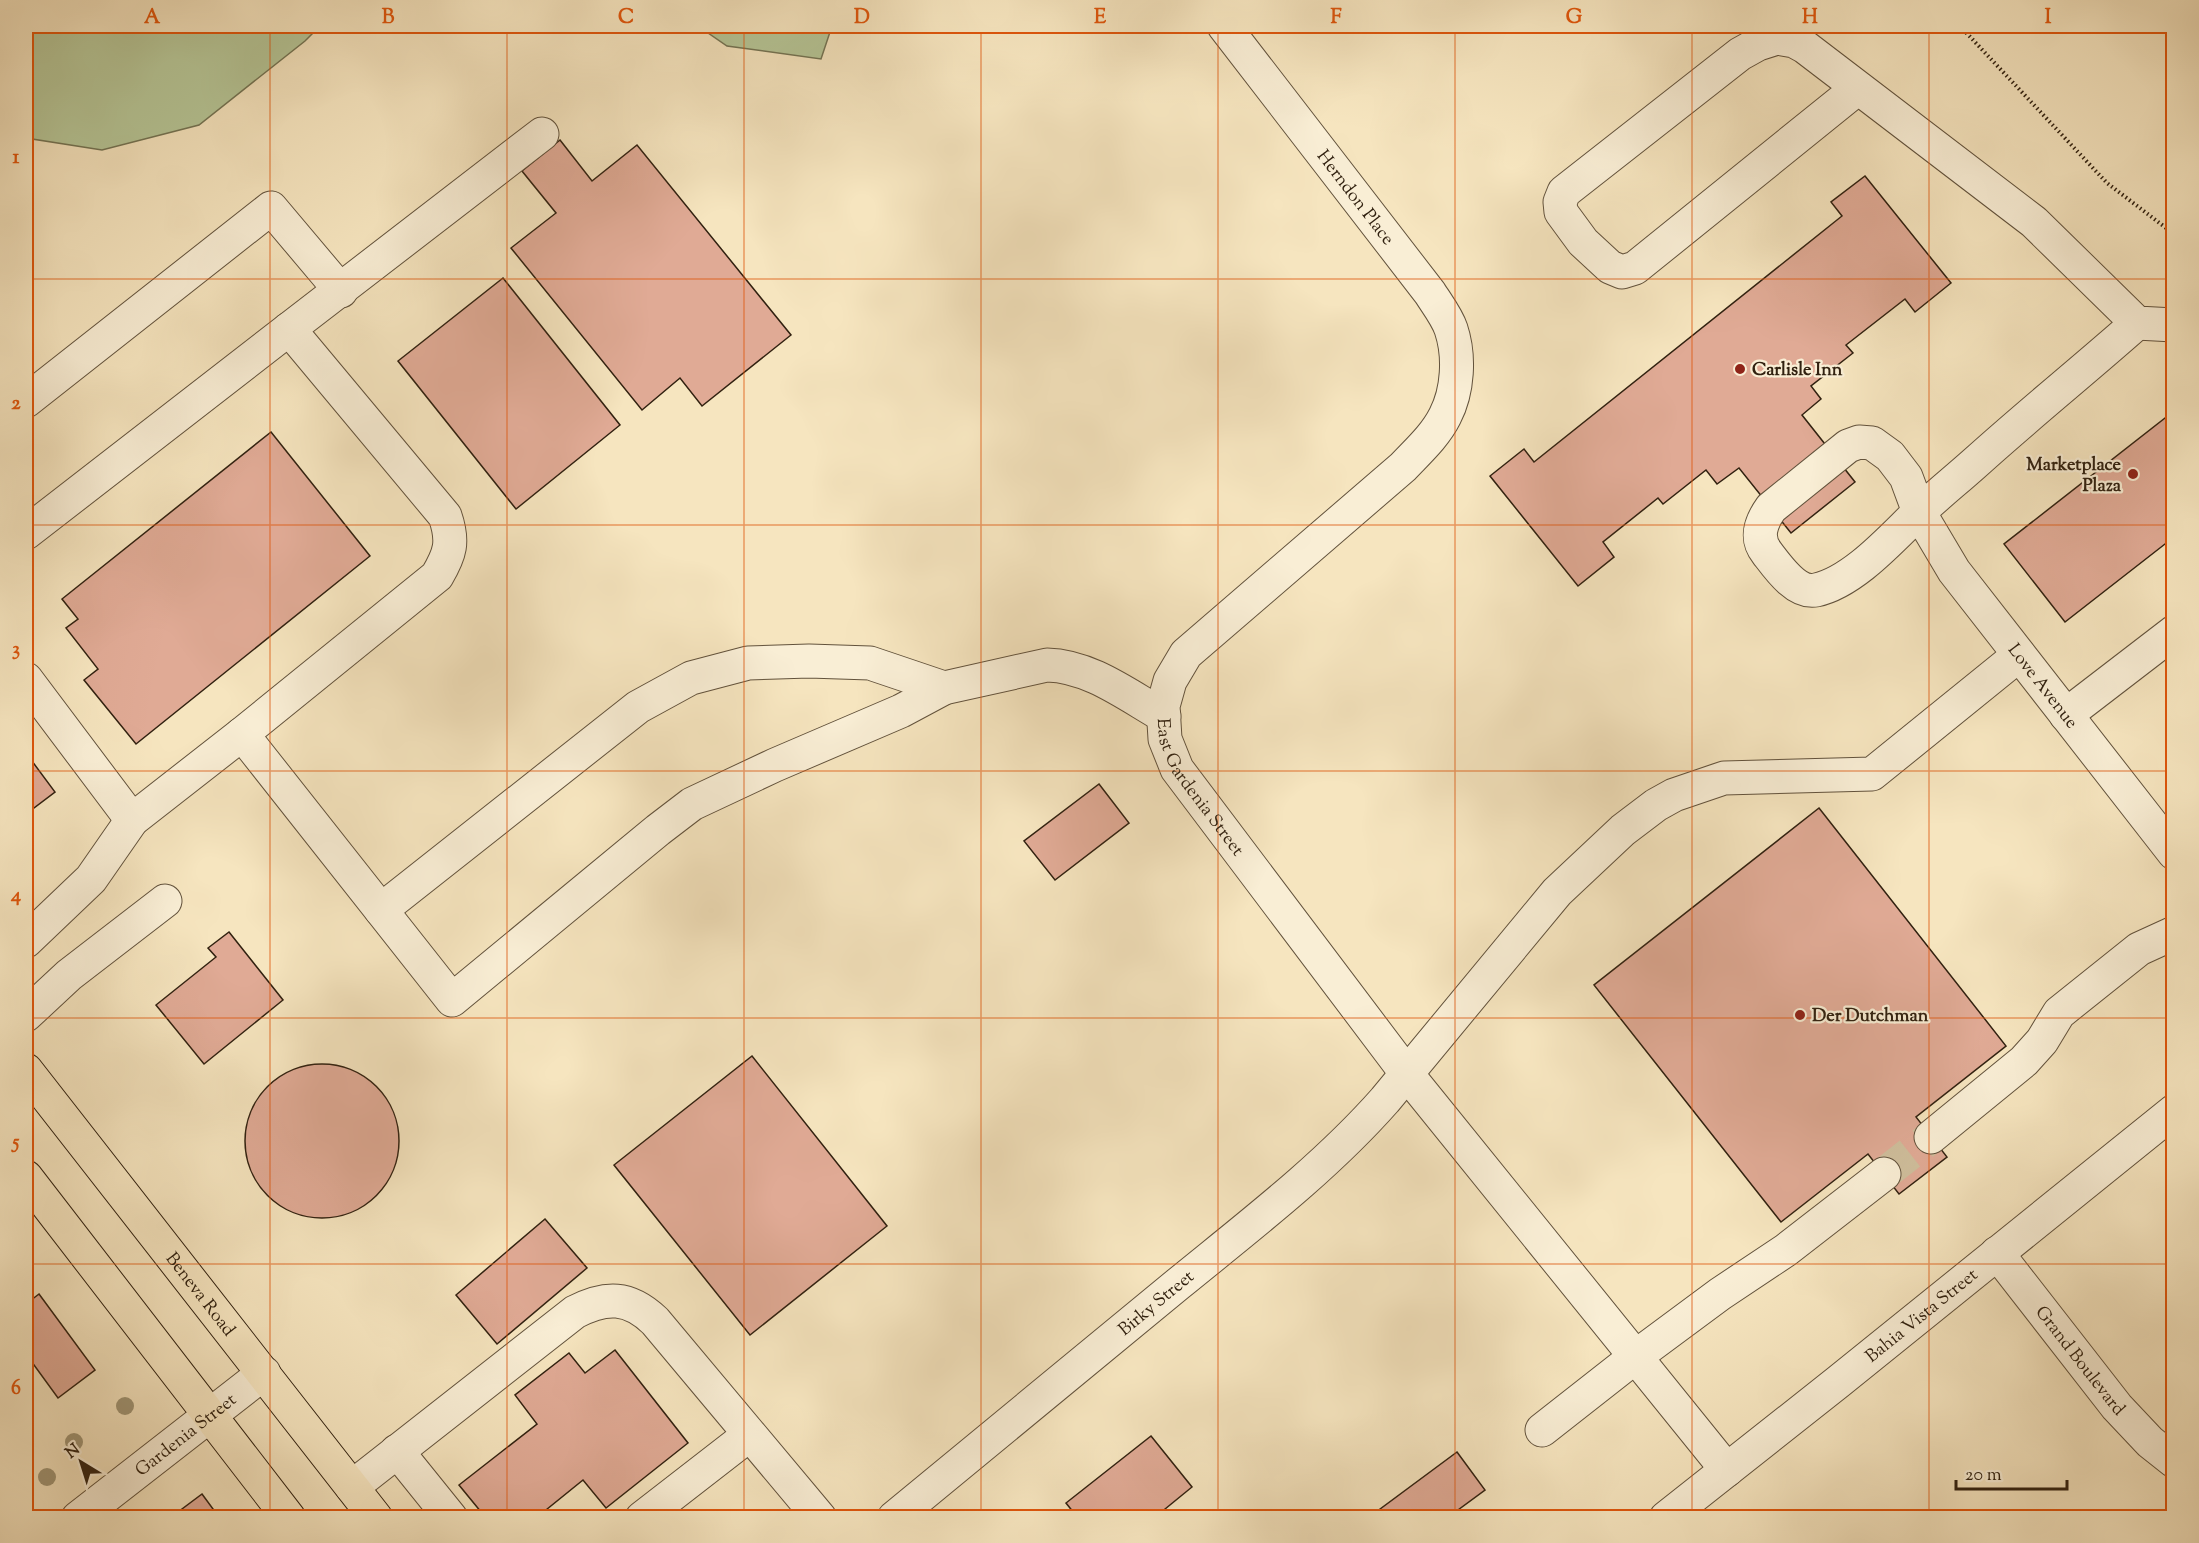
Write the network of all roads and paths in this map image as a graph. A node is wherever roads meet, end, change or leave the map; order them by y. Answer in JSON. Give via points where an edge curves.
{"nodes":[{"id":1,"x":1224,"y":26,"type":"edge"},
{"id":2,"x":1960,"y":26,"type":"edge"},
{"id":3,"x":1858,"y":88,"type":"junction"},
{"id":4,"x":542,"y":134,"type":"dead end"},
{"id":5,"x":2174,"y":234,"type":"edge"},
{"id":6,"x":341,"y":291,"type":"junction"},
{"id":7,"x":2137,"y":323,"type":"junction"},
{"id":8,"x":2174,"y":325,"type":"edge"},
{"id":9,"x":289,"y":329,"type":"junction"},
{"id":10,"x":1455,"y":383,"type":"joint"},
{"id":11,"x":26,"y":401,"type":"edge"},
{"id":12,"x":1918,"y":512,"type":"junction"},
{"id":13,"x":26,"y":533,"type":"edge"},
{"id":14,"x":2174,"y":632,"type":"edge"},
{"id":15,"x":2019,"y":656,"type":"junction"},
{"id":16,"x":26,"y":679,"type":"edge"},
{"id":17,"x":944,"y":688,"type":"junction"},
{"id":18,"x":2066,"y":715,"type":"junction"},
{"id":19,"x":1164,"y":716,"type":"junction"},
{"id":20,"x":242,"y":734,"type":"junction"},
{"id":21,"x":132,"y":820,"type":"junction"},
{"id":22,"x":2174,"y":853,"type":"edge"},
{"id":23,"x":165,"y":901,"type":"dead end"},
{"id":24,"x":381,"y":910,"type":"junction"},
{"id":25,"x":2174,"y":933,"type":"edge"},
{"id":26,"x":26,"y":941,"type":"edge"},
{"id":27,"x":26,"y":1015,"type":"edge"},
{"id":28,"x":26,"y":1070,"type":"edge"},
{"id":29,"x":1407,"y":1074,"type":"junction"},
{"id":30,"x":2174,"y":1111,"type":"edge"},
{"id":31,"x":1931,"y":1137,"type":"tunnel mouth"},
{"id":32,"x":1884,"y":1174,"type":"tunnel mouth"},
{"id":33,"x":26,"y":1178,"type":"edge"},
{"id":34,"x":1997,"y":1253,"type":"junction"},
{"id":35,"x":1635,"y":1357,"type":"junction"},
{"id":36,"x":264,"y":1374,"type":"junction"},
{"id":37,"x":210,"y":1416,"type":"junction"},
{"id":38,"x":1542,"y":1430,"type":"dead end"},
{"id":39,"x":749,"y":1435,"type":"junction"},
{"id":40,"x":397,"y":1451,"type":"junction"},
{"id":41,"x":2174,"y":1461,"type":"edge"},
{"id":42,"x":1726,"y":1470,"type":"junction"},
{"id":43,"x":352,"y":1487,"type":"junction"},
{"id":44,"x":78,"y":1518,"type":"edge"},
{"id":45,"x":290,"y":1518,"type":"edge"},
{"id":46,"x":376,"y":1518,"type":"edge"},
{"id":47,"x":451,"y":1518,"type":"edge"},
{"id":48,"x":642,"y":1518,"type":"edge"},
{"id":49,"x":820,"y":1518,"type":"edge"},
{"id":50,"x":894,"y":1518,"type":"edge"},
{"id":51,"x":1666,"y":1518,"type":"edge"}],
"edges":[{"from":1,"to":10,"type":"street","name":"Herndon Place","via":[[1430,293],[1451,327],[1457,352]]},
{"from":2,"to":5,"type":"path","via":[[2107,183]]},
{"from":3,"to":3,"type":"street","via":[[1794,41],[1767,40],[1740,54],[1574,183],[1564,192],[1561,212],[1583,242],[1610,267],[1622,272],[1635,268]]},
{"from":3,"to":7,"type":"street","via":[[2034,222]]},
{"from":4,"to":6,"type":"street"},
{"from":6,"to":9,"type":"street"},
{"from":6,"to":11,"type":"street","via":[[271,208]]},
{"from":7,"to":8,"type":"street"},
{"from":7,"to":12,"type":"street"},
{"from":9,"to":13,"type":"street"},
{"from":9,"to":20,"type":"street","via":[[445,516],[450,547],[437,576]]},
{"from":10,"to":19,"type":"street","name":"East Gardenia Street","via":[[1446,415],[1403,467],[1186,654],[1170,681]]},
{"from":12,"to":12,"type":"street","via":[[1906,477],[1890,456],[1872,443],[1859,442],[1848,446],[1771,508],[1762,521],[1762,547],[1792,581],[1814,591],[1851,574]]},
{"from":12,"to":15,"type":"street","name":"Love Avenue","via":[[1954,571]]},
{"from":14,"to":18,"type":"street"},
{"from":15,"to":18,"type":"street","name":"Love Avenue"},
{"from":15,"to":29,"type":"street","name":"Birky Street","via":[[1872,774],[1724,778],[1656,805],[1623,830],[1557,892]]},
{"from":16,"to":21,"type":"street"},
{"from":17,"to":19,"type":"street","via":[[1047,664],[1063,665],[1095,676]]},
{"from":17,"to":24,"type":"street","via":[[870,663],[748,663],[691,678],[638,707]]},
{"from":17,"to":24,"type":"street","via":[[693,804],[452,999]]},
{"from":18,"to":22,"type":"street","name":"Love Avenue"},
{"from":19,"to":29,"type":"street","name":"East Gardenia Street","via":[[1165,739],[1177,769]]},
{"from":20,"to":21,"type":"street"},
{"from":20,"to":24,"type":"street"},
{"from":21,"to":26,"type":"street","via":[[91,879]]},
{"from":23,"to":27,"type":"street","via":[[69,975]]},
{"from":25,"to":31,"type":"street","via":[[2139,949],[2059,1013],[2024,1061]]},
{"from":28,"to":36,"type":"main road","name":"Beneva Road"},
{"from":29,"to":35,"type":"street","name":"East Gardenia Street"},
{"from":29,"to":50,"type":"street","name":"Birky Street","via":[[1362,1126],[1312,1172]]},
{"from":30,"to":34,"type":"street","name":"Bahia Vista Street"},
{"from":32,"to":35,"type":"street","via":[[1786,1250]]},
{"from":33,"to":37,"type":"main road"},
{"from":34,"to":41,"type":"street","name":"Grand Boulevard","via":[[2117,1407]]},
{"from":34,"to":42,"type":"street","name":"Bahia Vista Street"},
{"from":35,"to":38,"type":"street"},
{"from":35,"to":42,"type":"street","name":"East Gardenia Street"},
{"from":36,"to":37,"type":"street","name":"Gardenia Street"},
{"from":36,"to":43,"type":"main road","name":"Beneva Road"},
{"from":37,"to":44,"type":"street","name":"Gardenia Street"},
{"from":37,"to":45,"type":"main road"},
{"from":39,"to":40,"type":"street","via":[[655,1321],[634,1304],[614,1301],[593,1303],[575,1312]]},
{"from":39,"to":48,"type":"street"},
{"from":39,"to":49,"type":"street"},
{"from":40,"to":43,"type":"street"},
{"from":40,"to":47,"type":"street"},
{"from":42,"to":51,"type":"street","name":"Bahia Vista Street"},
{"from":43,"to":46,"type":"main road","name":"Beneva Road"}]}
